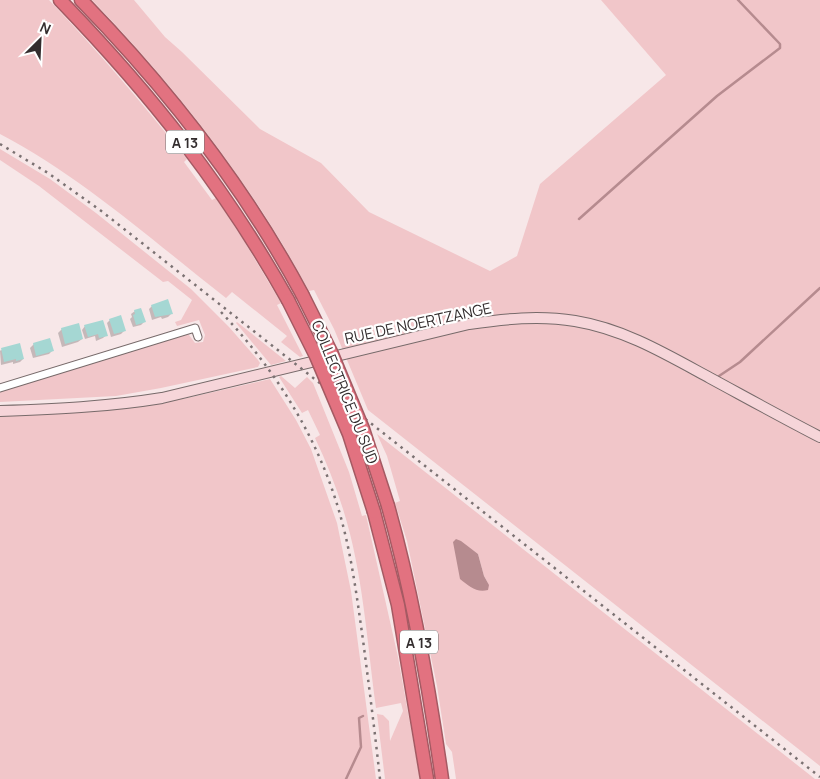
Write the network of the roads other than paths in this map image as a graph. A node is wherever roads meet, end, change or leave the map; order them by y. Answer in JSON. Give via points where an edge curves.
{"nodes":[{"id":1,"x":60,"y":0,"type":"edge"},
{"id":2,"x":81,"y":0,"type":"edge"},
{"id":3,"x":198,"y":337,"type":"dead end"},
{"id":4,"x":0,"y":388,"type":"edge"},
{"id":5,"x":0,"y":410,"type":"edge"},
{"id":6,"x":820,"y":437,"type":"edge"},
{"id":7,"x":427,"y":779,"type":"edge"},
{"id":8,"x":442,"y":779,"type":"edge"}],
"edges":[{"from":1,"to":7,"type":"highway","name":"COLLECTRICE DU SUD","number":"A 13","bridge":true,"via":[[149,97],[208,172],[288,300],[316,356],[345,426],[374,512],[398,605]]},
{"from":2,"to":8,"type":"highway","name":"COLLECTRICE DU SUD","number":"A 13","bridge":true,"via":[[162,88],[219,162],[302,294],[331,352],[363,429],[388,506],[412,599]]},
{"from":3,"to":4,"type":"street","via":[[195,328]]},
{"from":5,"to":6,"type":"main road","name":"RUE DE NOERTZANGE","via":[[116,406],[162,398],[469,324],[548,318],[602,326],[644,342]]}]}
